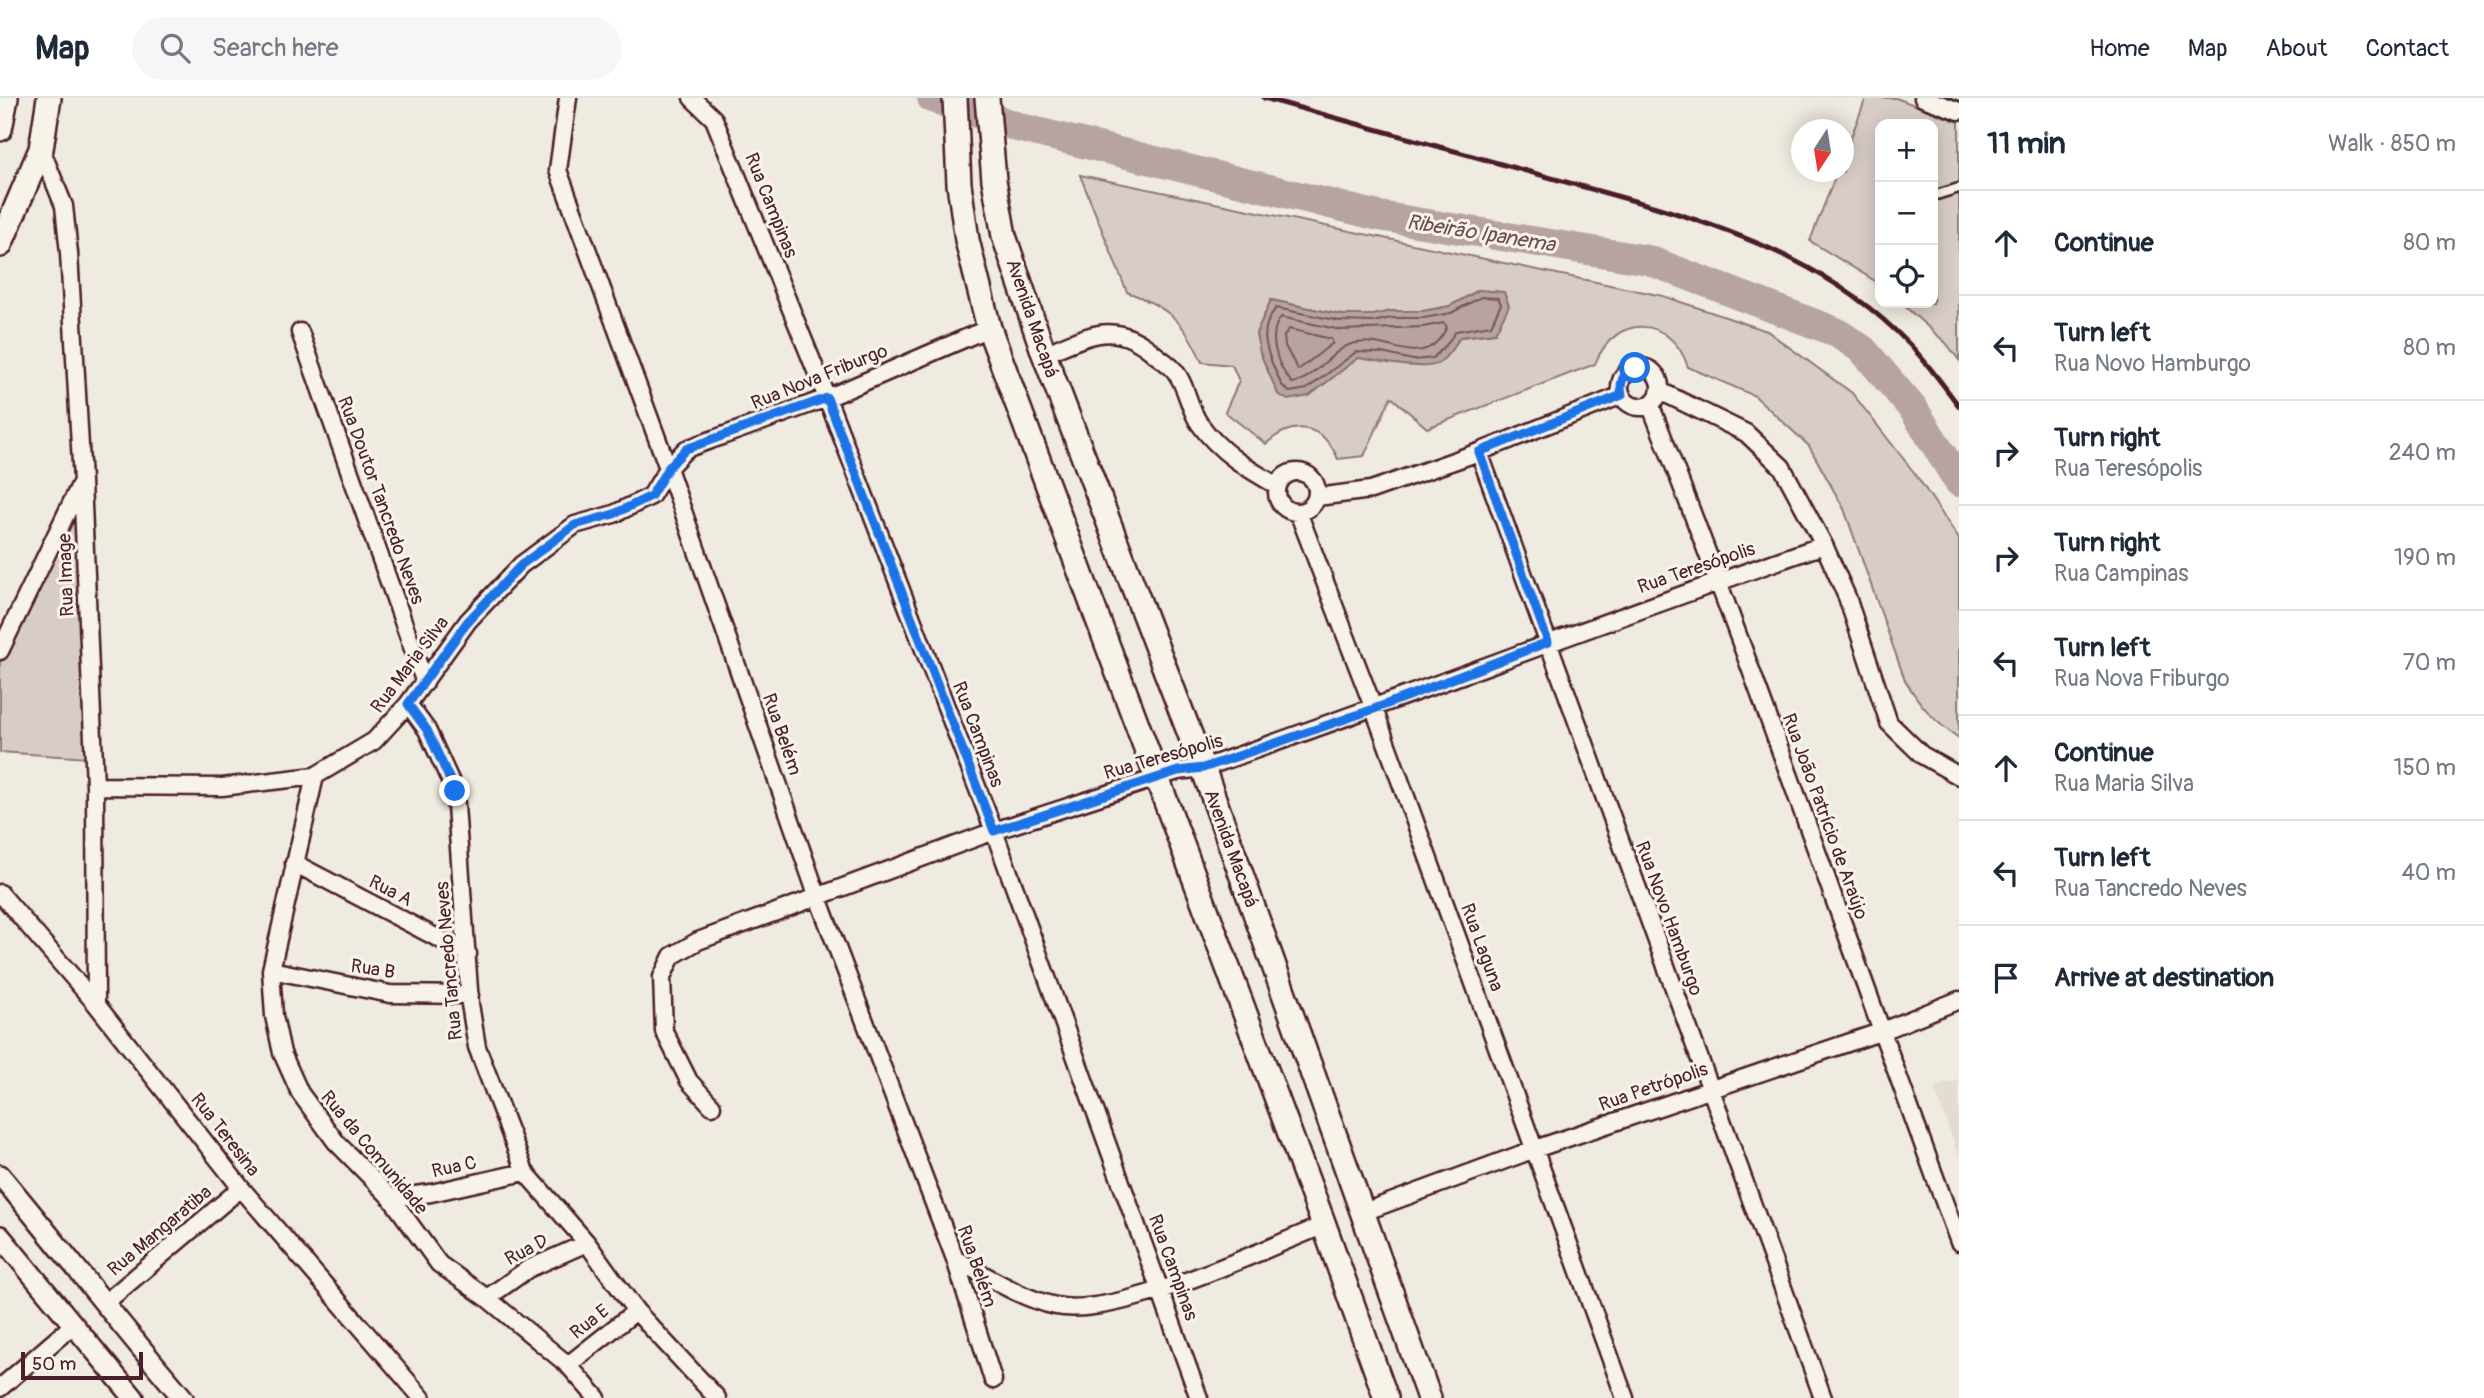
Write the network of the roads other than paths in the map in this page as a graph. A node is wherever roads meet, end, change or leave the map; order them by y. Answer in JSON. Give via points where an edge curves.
{"nodes":[{"id":1,"x":5,"y":98,"type":"edge"},
{"id":2,"x":49,"y":98,"type":"edge"},
{"id":3,"x":568,"y":98,"type":"edge"},
{"id":4,"x":692,"y":98,"type":"edge"},
{"id":5,"x":955,"y":98,"type":"edge"},
{"id":6,"x":987,"y":98,"type":"edge"},
{"id":7,"x":1923,"y":98,"type":"edge"},
{"id":8,"x":1959,"y":111,"type":"edge"},
{"id":9,"x":0,"y":129,"type":"edge"},
{"id":10,"x":41,"y":149,"type":"junction"},
{"id":11,"x":1959,"y":187,"type":"edge"},
{"id":12,"x":1938,"y":194,"type":"edge"},
{"id":13,"x":0,"y":245,"type":"edge"},
{"id":14,"x":989,"y":328,"type":"junction"},
{"id":15,"x":300,"y":332,"type":"dead end"},
{"id":16,"x":1044,"y":354,"type":"junction"},
{"id":17,"x":1622,"y":395,"type":"junction"},
{"id":18,"x":827,"y":398,"type":"junction"},
{"id":19,"x":1655,"y":398,"type":"junction"},
{"id":20,"x":1479,"y":452,"type":"junction"},
{"id":21,"x":668,"y":468,"type":"junction"},
{"id":22,"x":82,"y":481,"type":"junction"},
{"id":23,"x":1278,"y":486,"type":"junction"},
{"id":24,"x":1317,"y":497,"type":"junction"},
{"id":25,"x":1298,"y":512,"type":"junction"},
{"id":26,"x":1825,"y":545,"type":"junction"},
{"id":27,"x":1720,"y":581,"type":"junction"},
{"id":28,"x":1548,"y":642,"type":"junction"},
{"id":29,"x":0,"y":651,"type":"edge"},
{"id":30,"x":425,"y":682,"type":"junction"},
{"id":31,"x":408,"y":704,"type":"junction"},
{"id":32,"x":1374,"y":709,"type":"junction"},
{"id":33,"x":1203,"y":768,"type":"junction"},
{"id":34,"x":315,"y":776,"type":"junction"},
{"id":35,"x":1959,"y":776,"type":"edge"},
{"id":36,"x":1156,"y":778,"type":"junction"},
{"id":37,"x":95,"y":786,"type":"junction"},
{"id":38,"x":994,"y":831,"type":"junction"},
{"id":39,"x":294,"y":863,"type":"junction"},
{"id":40,"x":0,"y":893,"type":"edge"},
{"id":41,"x":817,"y":895,"type":"junction"},
{"id":42,"x":468,"y":954,"type":"junction"},
{"id":43,"x":271,"y":970,"type":"junction"},
{"id":44,"x":470,"y":995,"type":"junction"},
{"id":45,"x":1959,"y":1000,"type":"edge"},
{"id":46,"x":96,"y":1004,"type":"junction"},
{"id":47,"x":1880,"y":1032,"type":"junction"},
{"id":48,"x":1709,"y":1089,"type":"junction"},
{"id":49,"x":712,"y":1106,"type":"dead end"},
{"id":50,"x":1535,"y":1149,"type":"junction"},
{"id":51,"x":525,"y":1172,"type":"junction"},
{"id":52,"x":0,"y":1175,"type":"edge"},
{"id":53,"x":241,"y":1188,"type":"junction"},
{"id":54,"x":391,"y":1198,"type":"junction"},
{"id":55,"x":1361,"y":1213,"type":"junction"},
{"id":56,"x":1324,"y":1225,"type":"junction"},
{"id":57,"x":0,"y":1236,"type":"edge"},
{"id":58,"x":587,"y":1242,"type":"junction"},
{"id":59,"x":1959,"y":1242,"type":"edge"},
{"id":60,"x":955,"y":1259,"type":"junction"},
{"id":61,"x":1160,"y":1291,"type":"junction"},
{"id":62,"x":487,"y":1298,"type":"junction"},
{"id":63,"x":105,"y":1303,"type":"junction"},
{"id":64,"x":636,"y":1311,"type":"junction"},
{"id":65,"x":73,"y":1325,"type":"junction"},
{"id":66,"x":568,"y":1365,"type":"junction"},
{"id":67,"x":993,"y":1380,"type":"dead end"},
{"id":68,"x":0,"y":1388,"type":"edge"},
{"id":69,"x":134,"y":1398,"type":"edge"},
{"id":70,"x":183,"y":1398,"type":"edge"},
{"id":71,"x":422,"y":1398,"type":"edge"},
{"id":72,"x":597,"y":1398,"type":"edge"},
{"id":73,"x":717,"y":1398,"type":"edge"},
{"id":74,"x":1199,"y":1398,"type":"edge"},
{"id":75,"x":1386,"y":1398,"type":"edge"},
{"id":76,"x":1429,"y":1398,"type":"edge"},
{"id":77,"x":1625,"y":1398,"type":"edge"},
{"id":78,"x":1823,"y":1398,"type":"edge"}],
"edges":[{"from":1,"to":9,"type":"main road"},
{"from":2,"to":10,"type":"main road"},
{"from":3,"to":21,"type":"street","name":"Rua Belém","via":[[558,170]]},
{"from":4,"to":18,"type":"street","name":"Rua Campinas","via":[[714,119]]},
{"from":5,"to":14,"type":"main road","name":"Avenida Macapá","via":[[967,240]]},
{"from":6,"to":16,"type":"main road","name":"Avenida Macapá","via":[[1004,236]]},
{"from":7,"to":8,"type":"street"},
{"from":10,"to":13,"type":"main road"},
{"from":10,"to":22,"type":"street","name":"Rua Image","via":[[64,206]]},
{"from":11,"to":12,"type":"lane"},
{"from":14,"to":18,"type":"street","name":"Rua Nova Friburgo"},
{"from":14,"to":36,"type":"main road","name":"Avenida Macapá"},
{"from":15,"to":30,"type":"street","name":"Rua Doutor Tancredo Neves"},
{"from":16,"to":23,"type":"street","via":[[1092,335],[1116,332],[1142,342],[1177,373],[1199,422],[1221,447],[1242,466]]},
{"from":16,"to":33,"type":"main road","name":"Avenida Macapá"},
{"from":17,"to":19,"type":"street","via":[[1637,407]]},
{"from":17,"to":19,"type":"street","via":[[1621,381],[1629,370],[1642,367],[1658,378]]},
{"from":17,"to":20,"type":"street"},
{"from":18,"to":21,"type":"street","name":"Rua Nova Friburgo","via":[[686,449]]},
{"from":18,"to":38,"type":"street","name":"Rua Campinas"},
{"from":19,"to":26,"type":"street","via":[[1746,433],[1783,467]]},
{"from":19,"to":27,"type":"street","name":"Rua João Patrício de Araújo"},
{"from":20,"to":24,"type":"street","via":[[1371,489]]},
{"from":20,"to":28,"type":"street","name":"Rua Novo Hamburgo"},
{"from":21,"to":30,"type":"street","name":"Rua Maria Silva","via":[[651,496],[614,514],[575,525],[521,565],[468,621]]},
{"from":21,"to":41,"type":"street","name":"Rua Belém"},
{"from":22,"to":29,"type":"street"},
{"from":22,"to":37,"type":"street","name":"Rua Image"},
{"from":23,"to":24,"type":"street","via":[[1292,473],[1306,474],[1315,483]]},
{"from":23,"to":25,"type":"street","via":[[1282,504]]},
{"from":24,"to":25,"type":"street","via":[[1310,507]]},
{"from":25,"to":32,"type":"street","name":"Rua Laguna"},
{"from":26,"to":27,"type":"street","name":"Rua Teresópolis"},
{"from":26,"to":35,"type":"street","via":[[1889,723],[1922,755]]},
{"from":27,"to":28,"type":"street","name":"Rua Teresópolis"},
{"from":27,"to":47,"type":"street","name":"Rua João Patrício de Araújo"},
{"from":28,"to":32,"type":"street","name":"Rua Teresópolis"},
{"from":28,"to":48,"type":"street","name":"Rua Novo Hamburgo"},
{"from":30,"to":31,"type":"street","name":"Rua Maria Silva"},
{"from":31,"to":34,"type":"street","name":"Rua Maria Silva","via":[[374,741]]},
{"from":31,"to":42,"type":"street","name":"Rua Tancredo Neves","via":[[427,730],[455,791]]},
{"from":32,"to":33,"type":"street","name":"Rua Teresópolis"},
{"from":32,"to":50,"type":"street","name":"Rua Laguna"},
{"from":33,"to":36,"type":"street","name":"Rua Teresópolis"},
{"from":33,"to":55,"type":"main road","name":"Avenida Macapá"},
{"from":34,"to":37,"type":"street","name":"Rua Maria Silva","via":[[222,787]]},
{"from":34,"to":39,"type":"street","name":"Rua da Comunidade"},
{"from":36,"to":38,"type":"street","name":"Rua Teresópolis"},
{"from":36,"to":56,"type":"main road","name":"Avenida Macapá"},
{"from":37,"to":46,"type":"street","name":"Rua Image"},
{"from":38,"to":41,"type":"street","name":"Rua Teresópolis"},
{"from":38,"to":61,"type":"street","name":"Rua Campinas"},
{"from":39,"to":42,"type":"street","name":"Rua A"},
{"from":39,"to":43,"type":"street","name":"Rua da Comunidade"},
{"from":40,"to":46,"type":"street","name":"Rua Teresina"},
{"from":41,"to":49,"type":"street","name":"Rua Teresópolis","via":[[698,941],[672,956],[662,977],[664,1031],[689,1080]]},
{"from":41,"to":60,"type":"street","name":"Rua Belém"},
{"from":42,"to":44,"type":"street","name":"Rua Tancredo Neves"},
{"from":43,"to":44,"type":"street","name":"Rua B","via":[[390,994]]},
{"from":43,"to":54,"type":"street","name":"Rua da Comunidade","via":[[282,1053],[300,1093],[336,1142]]},
{"from":44,"to":51,"type":"street","name":"Rua Tancredo Neves","via":[[477,1047]]},
{"from":45,"to":47,"type":"street","name":"Rua Petrópolis"},
{"from":46,"to":53,"type":"street","name":"Rua Teresina"},
{"from":47,"to":48,"type":"street","name":"Rua Petrópolis"},
{"from":47,"to":59,"type":"street","name":"Rua João Patrício de Araújo"},
{"from":48,"to":50,"type":"street","name":"Rua Petrópolis"},
{"from":48,"to":78,"type":"street","name":"Rua Novo Hamburgo"},
{"from":50,"to":55,"type":"street","name":"Rua Petrópolis"},
{"from":50,"to":77,"type":"street","name":"Rua Laguna"},
{"from":51,"to":54,"type":"street","name":"Rua C"},
{"from":51,"to":58,"type":"street","name":"Rua Tancredo Neves"},
{"from":52,"to":63,"type":"street"},
{"from":53,"to":63,"type":"street","name":"Rua Mangaratiba"},
{"from":53,"to":71,"type":"street","name":"Rua Teresina"},
{"from":54,"to":62,"type":"street","name":"Rua da Comunidade","via":[[439,1265]]},
{"from":55,"to":76,"type":"main road","name":"Avenida Macapá"},
{"from":56,"to":61,"type":"street"},
{"from":56,"to":75,"type":"main road","name":"Avenida Macapá"},
{"from":57,"to":65,"type":"street"},
{"from":58,"to":62,"type":"street","name":"Rua D","via":[[528,1269]]},
{"from":58,"to":64,"type":"street","name":"Rua Tancredo Neves"},
{"from":60,"to":61,"type":"street","via":[[1024,1296],[1058,1307],[1096,1306]]},
{"from":60,"to":67,"type":"street","name":"Rua Belém"},
{"from":61,"to":74,"type":"street","name":"Rua Campinas"},
{"from":62,"to":66,"type":"street","name":"Rua da Comunidade"},
{"from":63,"to":70,"type":"street"},
{"from":64,"to":66,"type":"street","name":"Rua E"},
{"from":64,"to":73,"type":"street","name":"Rua Tancredo Neves"},
{"from":65,"to":68,"type":"street"},
{"from":65,"to":69,"type":"street"},
{"from":66,"to":72,"type":"street","name":"Rua da Comunidade"}]}
